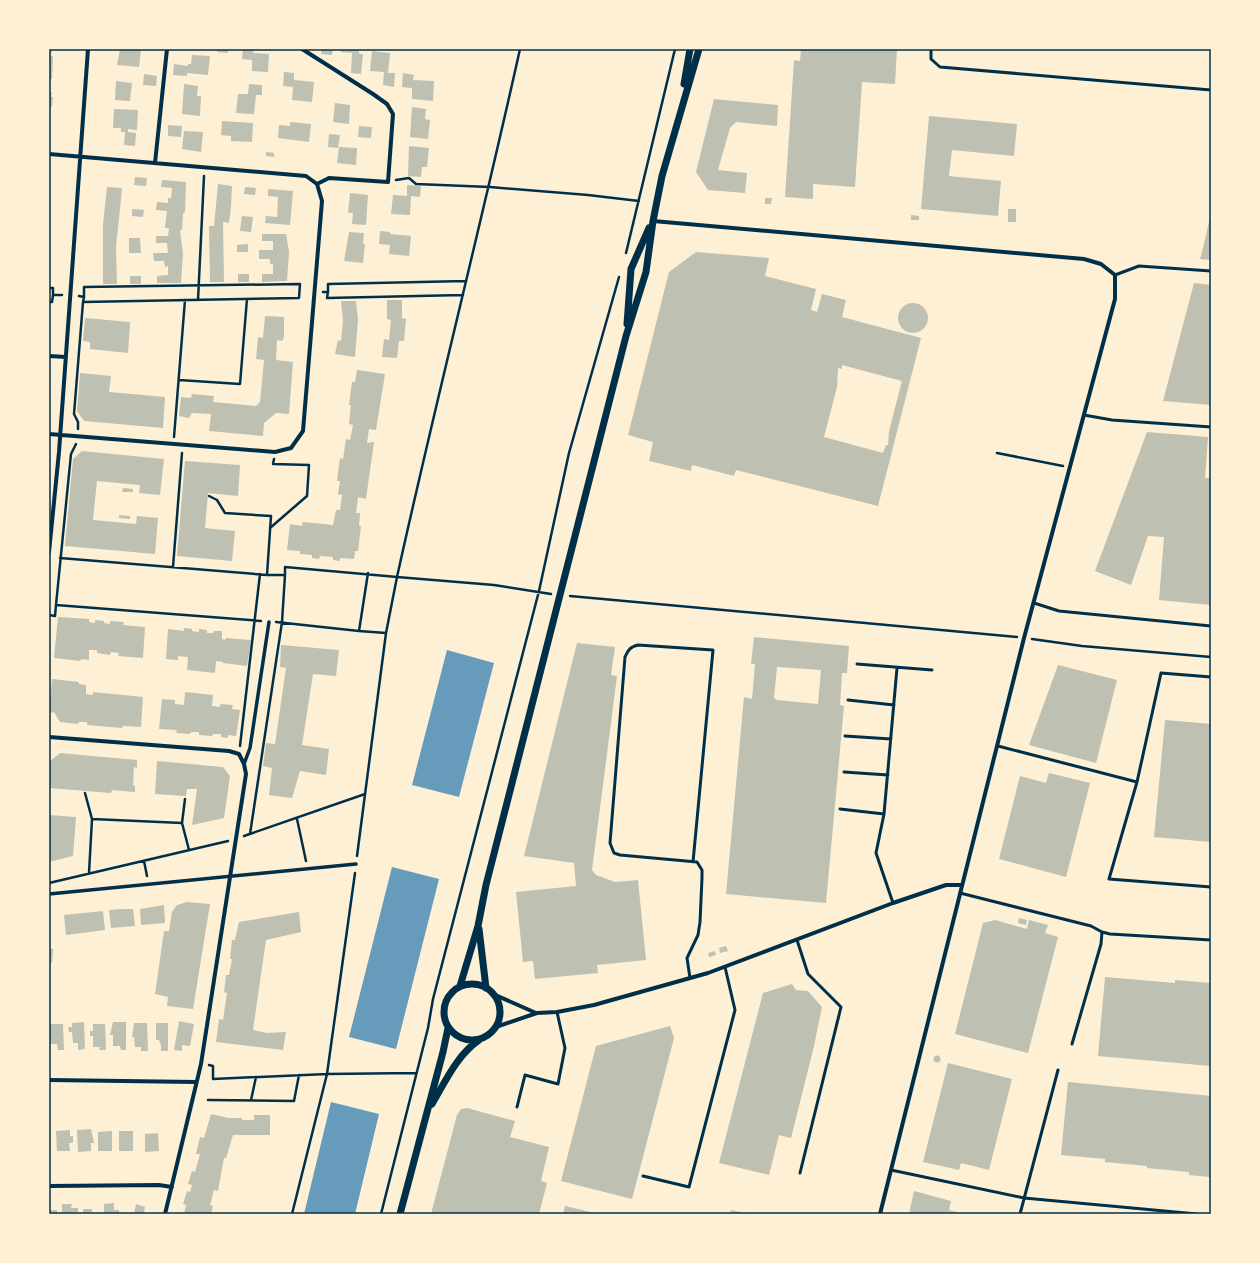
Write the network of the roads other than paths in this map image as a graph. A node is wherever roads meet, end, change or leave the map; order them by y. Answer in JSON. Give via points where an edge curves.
{"nodes":[{"id":1,"x":88,"y":49,"type":"edge"},
{"id":2,"x":166,"y":49,"type":"edge"},
{"id":3,"x":302,"y":49,"type":"edge"},
{"id":4,"x":690,"y":49,"type":"edge"},
{"id":5,"x":699,"y":49,"type":"edge"},
{"id":6,"x":931,"y":49,"type":"edge"},
{"id":7,"x":1211,"y":90,"type":"edge"},
{"id":8,"x":679,"y":115,"type":"junction"},
{"id":9,"x":49,"y":154,"type":"edge"},
{"id":10,"x":80,"y":156,"type":"junction"},
{"id":11,"x":155,"y":163,"type":"junction"},
{"id":12,"x":317,"y":184,"type":"junction"},
{"id":13,"x":652,"y":221,"type":"junction"},
{"id":14,"x":1211,"y":271,"type":"edge"},
{"id":15,"x":1115,"y":275,"type":"junction"},
{"id":16,"x":626,"y":336,"type":"junction"},
{"id":17,"x":49,"y":356,"type":"edge"},
{"id":18,"x":66,"y":357,"type":"junction"},
{"id":19,"x":1084,"y":415,"type":"junction"},
{"id":20,"x":1211,"y":426,"type":"edge"},
{"id":21,"x":49,"y":434,"type":"edge"},
{"id":22,"x":60,"y":435,"type":"junction"},
{"id":23,"x":49,"y":552,"type":"edge"},
{"id":24,"x":1034,"y":603,"type":"junction"},
{"id":25,"x":269,"y":622,"type":"road end"},
{"id":26,"x":1211,"y":626,"type":"edge"},
{"id":27,"x":857,"y":664,"type":"dead end"},
{"id":28,"x":897,"y":668,"type":"junction"},
{"id":29,"x":932,"y":670,"type":"dead end"},
{"id":30,"x":1211,"y":677,"type":"edge"},
{"id":31,"x":848,"y":700,"type":"dead end"},
{"id":32,"x":894,"y":705,"type":"junction"},
{"id":33,"x":49,"y":736,"type":"edge"},
{"id":34,"x":845,"y":736,"type":"dead end"},
{"id":35,"x":891,"y":739,"type":"junction"},
{"id":36,"x":998,"y":746,"type":"junction"},
{"id":37,"x":244,"y":764,"type":"junction"},
{"id":38,"x":844,"y":772,"type":"dead end"},
{"id":39,"x":888,"y":775,"type":"junction"},
{"id":40,"x":1137,"y":782,"type":"junction"},
{"id":41,"x":840,"y":809,"type":"dead end"},
{"id":42,"x":884,"y":814,"type":"junction"},
{"id":43,"x":693,"y":862,"type":"junction"},
{"id":44,"x":356,"y":864,"type":"road end"},
{"id":45,"x":230,"y":877,"type":"junction"},
{"id":46,"x":962,"y":885,"type":"junction"},
{"id":47,"x":1211,"y":887,"type":"edge"},
{"id":48,"x":960,"y":893,"type":"junction"},
{"id":49,"x":49,"y":894,"type":"edge"},
{"id":50,"x":893,"y":902,"type":"junction"},
{"id":51,"x":478,"y":926,"type":"junction"},
{"id":52,"x":1102,"y":932,"type":"junction"},
{"id":53,"x":797,"y":940,"type":"junction"},
{"id":54,"x":1211,"y":940,"type":"edge"},
{"id":55,"x":725,"y":967,"type":"junction"},
{"id":56,"x":690,"y":978,"type":"junction"},
{"id":57,"x":460,"y":986,"type":"junction"},
{"id":58,"x":486,"y":988,"type":"junction"},
{"id":59,"x":493,"y":994,"type":"junction"},
{"id":60,"x":557,"y":1012,"type":"junction"},
{"id":61,"x":537,"y":1013,"type":"junction"},
{"id":62,"x":496,"y":1027,"type":"junction"},
{"id":63,"x":448,"y":1028,"type":"junction"},
{"id":64,"x":481,"y":1039,"type":"junction"},
{"id":65,"x":1072,"y":1044,"type":"dead end"},
{"id":66,"x":1058,"y":1070,"type":"dead end"},
{"id":67,"x":49,"y":1080,"type":"edge"},
{"id":68,"x":196,"y":1082,"type":"junction"},
{"id":69,"x":517,"y":1107,"type":"dead end"},
{"id":70,"x":427,"y":1111,"type":"junction"},
{"id":71,"x":891,"y":1170,"type":"junction"},
{"id":72,"x":800,"y":1173,"type":"dead end"},
{"id":73,"x":643,"y":1176,"type":"dead end"},
{"id":74,"x":49,"y":1186,"type":"edge"},
{"id":75,"x":172,"y":1187,"type":"junction"},
{"id":76,"x":1024,"y":1198,"type":"junction"},
{"id":77,"x":165,"y":1214,"type":"edge"},
{"id":78,"x":400,"y":1214,"type":"edge"},
{"id":79,"x":880,"y":1214,"type":"edge"},
{"id":80,"x":1020,"y":1214,"type":"edge"},
{"id":81,"x":1197,"y":1214,"type":"edge"}],
"edges":[{"from":1,"to":10,"type":"street"},
{"from":2,"to":11,"type":"street"},
{"from":3,"to":12,"type":"street","via":[[387,104],[393,114],[388,182],[329,178]]},
{"from":4,"to":8,"type":"street"},
{"from":5,"to":8,"type":"street"},
{"from":6,"to":7,"type":"lane","via":[[931,59],[940,67]]},
{"from":8,"to":13,"type":"street"},
{"from":9,"to":10,"type":"street"},
{"from":10,"to":11,"type":"street"},
{"from":10,"to":18,"type":"street"},
{"from":11,"to":12,"type":"street","via":[[306,176]]},
{"from":12,"to":22,"type":"street","via":[[322,201],[303,431],[291,448],[275,452]]},
{"from":13,"to":15,"type":"street","via":[[1084,259],[1101,264]]},
{"from":13,"to":16,"type":"street","via":[[646,272]]},
{"from":13,"to":16,"type":"street","via":[[631,269]]},
{"from":14,"to":15,"type":"lane","via":[[1139,266]]},
{"from":15,"to":19,"type":"street","via":[[1115,299]]},
{"from":16,"to":51,"type":"street","via":[[486,885]]},
{"from":17,"to":18,"type":"street"},
{"from":18,"to":22,"type":"street"},
{"from":19,"to":20,"type":"lane","via":[[1112,420]]},
{"from":19,"to":24,"type":"street"},
{"from":21,"to":22,"type":"street"},
{"from":22,"to":23,"type":"street"},
{"from":24,"to":26,"type":"lane","via":[[1059,612]]},
{"from":24,"to":36,"type":"street"},
{"from":25,"to":37,"type":"street","via":[[250,748]]},
{"from":27,"to":28,"type":"lane"},
{"from":28,"to":29,"type":"lane"},
{"from":28,"to":32,"type":"lane"},
{"from":30,"to":40,"type":"lane","via":[[1161,673]]},
{"from":31,"to":32,"type":"lane"},
{"from":32,"to":35,"type":"lane"},
{"from":33,"to":37,"type":"street","via":[[229,751],[239,754]]},
{"from":34,"to":35,"type":"lane"},
{"from":35,"to":39,"type":"lane"},
{"from":36,"to":40,"type":"lane"},
{"from":36,"to":46,"type":"street"},
{"from":37,"to":45,"type":"street","via":[[246,774]]},
{"from":38,"to":39,"type":"lane"},
{"from":39,"to":42,"type":"lane"},
{"from":40,"to":47,"type":"lane","via":[[1109,879]]},
{"from":41,"to":42,"type":"lane"},
{"from":42,"to":50,"type":"lane","via":[[876,853]]},
{"from":43,"to":43,"type":"lane","via":[[713,650],[638,645],[628,650],[625,657],[611,848],[620,855]]},
{"from":43,"to":56,"type":"lane","via":[[700,866],[702,878],[698,935],[687,958]]},
{"from":44,"to":45,"type":"street"},
{"from":45,"to":49,"type":"street"},
{"from":45,"to":68,"type":"street"},
{"from":46,"to":48,"type":"street"},
{"from":46,"to":50,"type":"street","via":[[946,885]]},
{"from":48,"to":52,"type":"lane","via":[[1091,926]]},
{"from":48,"to":71,"type":"street"},
{"from":50,"to":53,"type":"street"},
{"from":51,"to":57,"type":"street"},
{"from":51,"to":58,"type":"street"},
{"from":52,"to":54,"type":"lane"},
{"from":52,"to":65,"type":"lane","via":[[1101,944]]},
{"from":53,"to":55,"type":"street"},
{"from":53,"to":72,"type":"lane","via":[[808,974],[841,1007]]},
{"from":55,"to":56,"type":"street"},
{"from":55,"to":73,"type":"lane","via":[[735,1010],[689,1187]]},
{"from":56,"to":60,"type":"street","via":[[594,1005]]},
{"from":57,"to":58,"type":"street","via":[[469,984]]},
{"from":57,"to":63,"type":"street","via":[[446,1000],[444,1019]]},
{"from":58,"to":59,"type":"street"},
{"from":59,"to":61,"type":"street"},
{"from":59,"to":62,"type":"street","via":[[500,1010]]},
{"from":60,"to":61,"type":"street"},
{"from":60,"to":69,"type":"lane","via":[[565,1048],[558,1084],[525,1076]]},
{"from":61,"to":62,"type":"street"},
{"from":62,"to":64,"type":"street"},
{"from":63,"to":64,"type":"street","via":[[454,1035],[463,1039]]},
{"from":63,"to":70,"type":"street"},
{"from":64,"to":70,"type":"street","via":[[461,1057]]},
{"from":66,"to":76,"type":"lane"},
{"from":67,"to":68,"type":"street"},
{"from":68,"to":75,"type":"street"},
{"from":70,"to":78,"type":"street"},
{"from":71,"to":76,"type":"lane"},
{"from":71,"to":79,"type":"street"},
{"from":74,"to":75,"type":"street"},
{"from":75,"to":77,"type":"street"},
{"from":76,"to":80,"type":"lane"},
{"from":76,"to":81,"type":"lane"}]}
